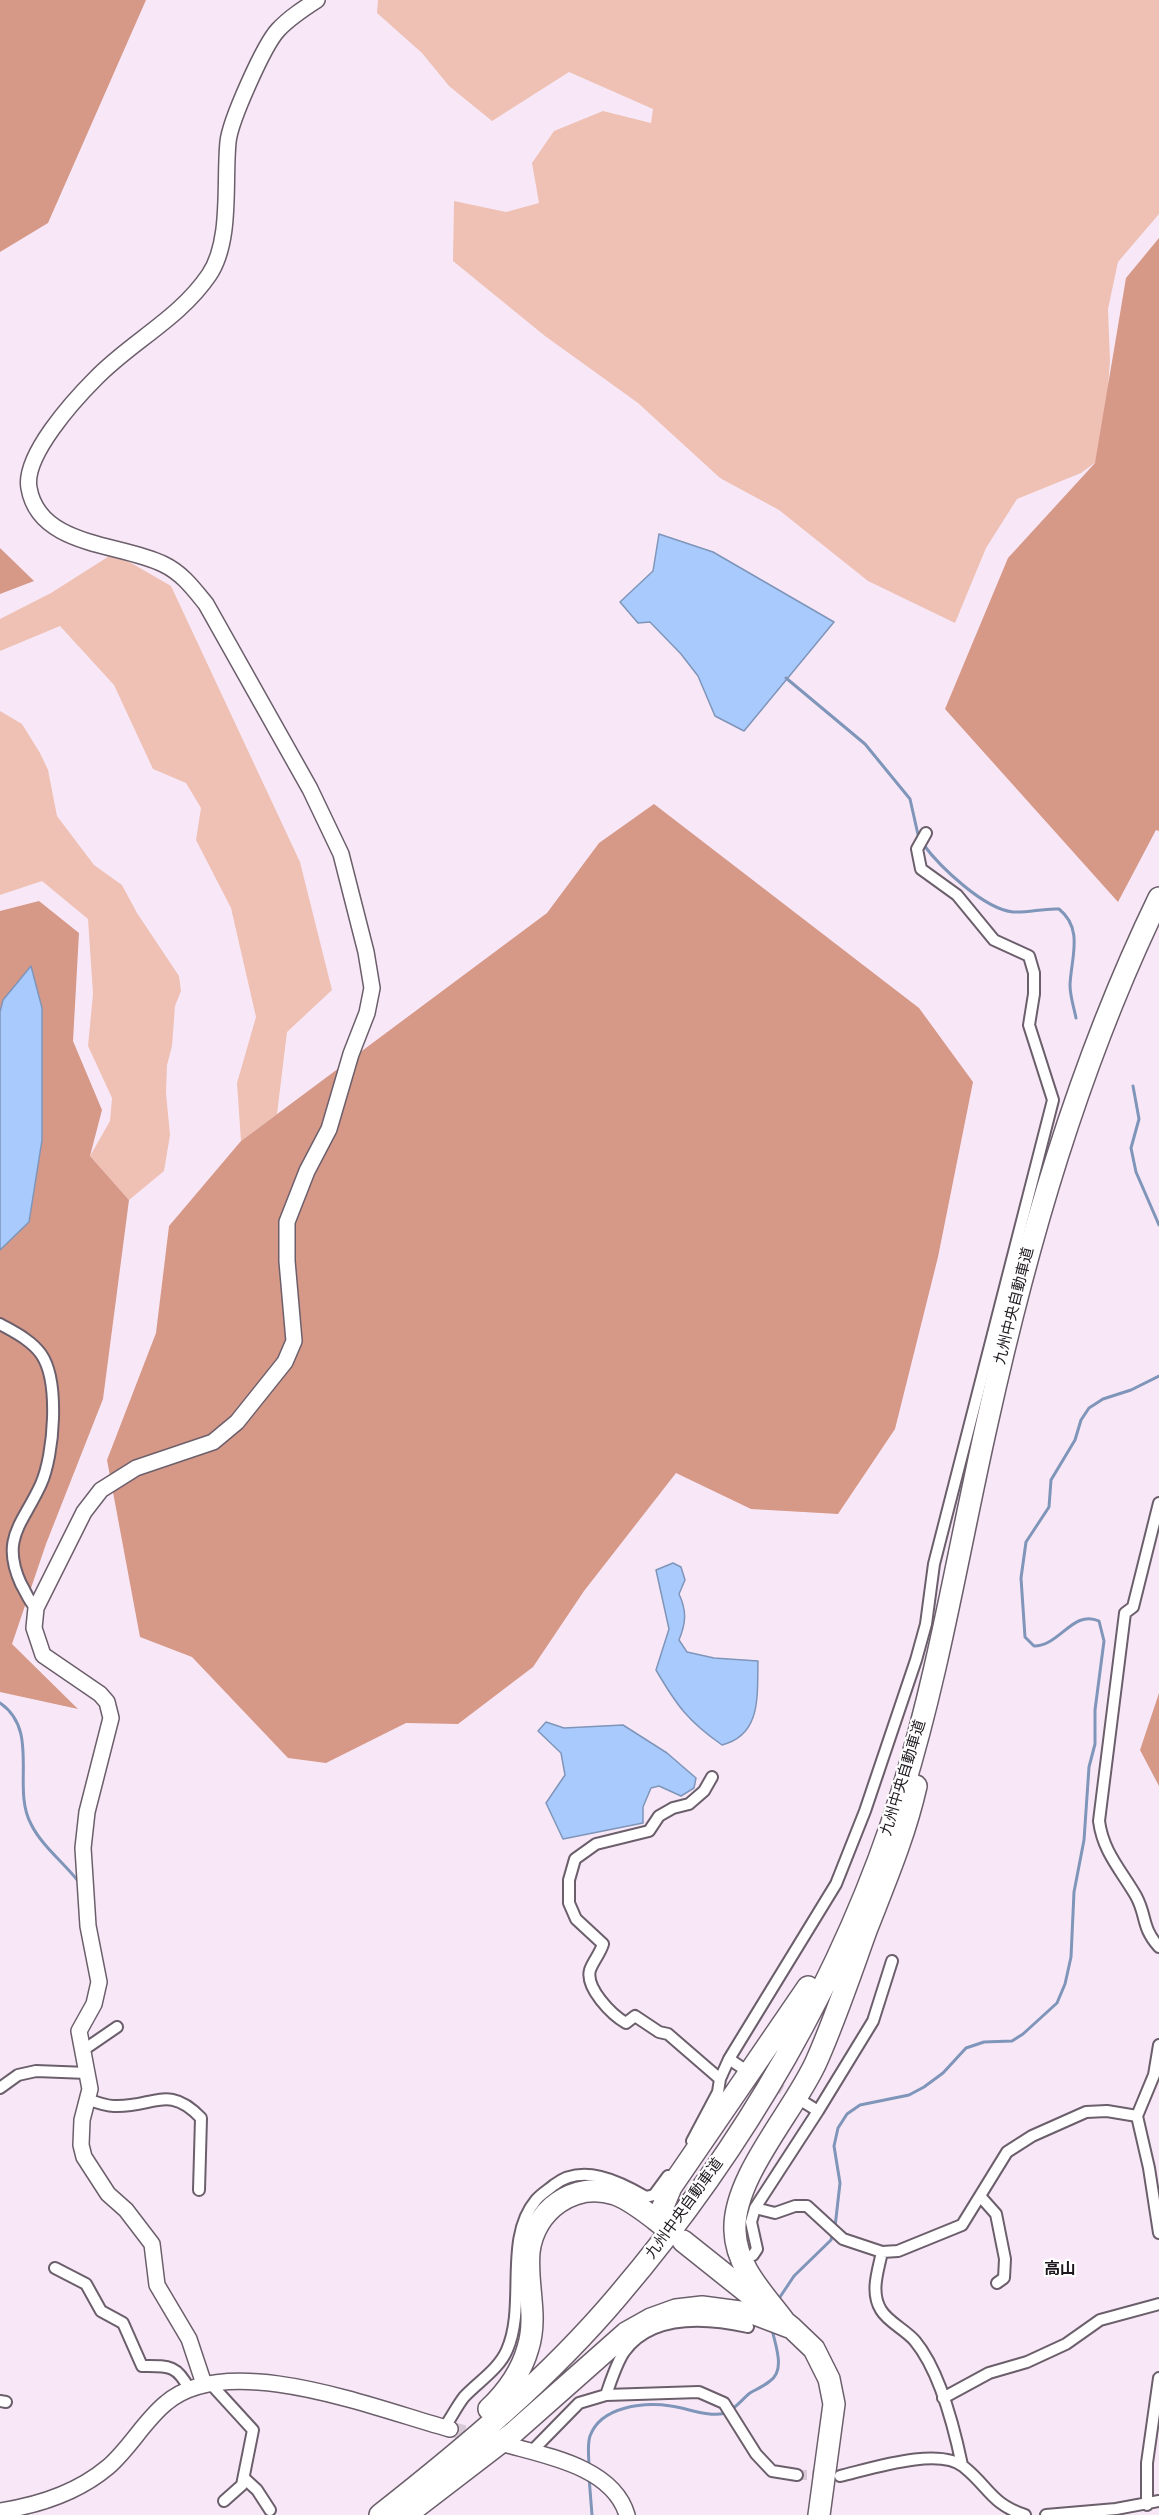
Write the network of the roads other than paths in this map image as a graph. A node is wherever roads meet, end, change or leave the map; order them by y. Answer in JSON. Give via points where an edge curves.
{"nodes":[{"id":1,"x":317,"y":0,"type":"edge"},
{"id":2,"x":926,"y":833,"type":"dead end"},
{"id":3,"x":1159,"y":898,"type":"edge"},
{"id":4,"x":1159,"y":920,"type":"edge"},
{"id":5,"x":0,"y":1324,"type":"edge"},
{"id":6,"x":1159,"y":1503,"type":"edge"},
{"id":7,"x":950,"y":1600,"type":"junction"},
{"id":8,"x":36,"y":1608,"type":"junction"},
{"id":9,"x":929,"y":1731,"type":"junction"},
{"id":10,"x":712,"y":1777,"type":"dead end"},
{"id":11,"x":1159,"y":1947,"type":"edge"},
{"id":12,"x":892,"y":1961,"type":"dead end"},
{"id":13,"x":117,"y":2027,"type":"dead end"},
{"id":14,"x":1159,"y":2045,"type":"edge"},
{"id":15,"x":82,"y":2051,"type":"junction"},
{"id":16,"x":729,"y":2059,"type":"junction"},
{"id":17,"x":744,"y":2069,"type":"tunnel mouth"},
{"id":18,"x":87,"y":2073,"type":"junction"},
{"id":19,"x":1156,"y":2075,"type":"edge"},
{"id":20,"x":720,"y":2079,"type":"junction"},
{"id":21,"x":0,"y":2088,"type":"edge"},
{"id":22,"x":87,"y":2099,"type":"junction"},
{"id":23,"x":802,"y":2101,"type":"tunnel mouth"},
{"id":24,"x":818,"y":2111,"type":"junction"},
{"id":25,"x":1137,"y":2116,"type":"junction"},
{"id":26,"x":1155,"y":2185,"type":"edge"},
{"id":27,"x":199,"y":2190,"type":"dead end"},
{"id":28,"x":980,"y":2196,"type":"junction"},
{"id":29,"x":755,"y":2208,"type":"junction"},
{"id":30,"x":1159,"y":2233,"type":"edge"},
{"id":31,"x":683,"y":2241,"type":"dead end"},
{"id":32,"x":882,"y":2252,"type":"junction"},
{"id":33,"x":753,"y":2255,"type":"dead end"},
{"id":34,"x":55,"y":2268,"type":"dead end"},
{"id":35,"x":997,"y":2283,"type":"dead end"},
{"id":36,"x":1159,"y":2304,"type":"edge"},
{"id":37,"x":788,"y":2325,"type":"junction"},
{"id":38,"x":748,"y":2327,"type":"dead end"},
{"id":39,"x":1159,"y":2378,"type":"edge"},
{"id":40,"x":201,"y":2385,"type":"junction"},
{"id":41,"x":606,"y":2395,"type":"junction"},
{"id":42,"x":943,"y":2398,"type":"junction"},
{"id":43,"x":447,"y":2428,"type":"joint"},
{"id":44,"x":504,"y":2444,"type":"dead end"},
{"id":45,"x":532,"y":2451,"type":"junction"},
{"id":46,"x":962,"y":2465,"type":"junction"},
{"id":47,"x":797,"y":2475,"type":"tunnel mouth"},
{"id":48,"x":840,"y":2476,"type":"tunnel mouth"},
{"id":49,"x":244,"y":2478,"type":"junction"},
{"id":50,"x":224,"y":2501,"type":"dead end"},
{"id":51,"x":1159,"y":2501,"type":"edge"},
{"id":52,"x":1147,"y":2505,"type":"junction"},
{"id":53,"x":270,"y":2510,"type":"dead end"},
{"id":54,"x":0,"y":2511,"type":"edge"},
{"id":55,"x":819,"y":2513,"type":"edge"},
{"id":56,"x":369,"y":2515,"type":"edge"},
{"id":57,"x":381,"y":2515,"type":"edge"},
{"id":58,"x":396,"y":2515,"type":"edge"},
{"id":59,"x":406,"y":2515,"type":"edge"},
{"id":60,"x":627,"y":2515,"type":"edge"},
{"id":61,"x":1025,"y":2515,"type":"edge"},
{"id":62,"x":1046,"y":2515,"type":"edge"}],
"edges":[{"from":1,"to":8,"type":"street","via":[[276,32],[237,114],[228,139],[220,255],[209,275],[159,329],[96,378],[32,461],[28,485],[34,504],[47,522],[64,533],[162,564],[184,578],[206,604],[310,789],[341,854],[372,988],[329,1129],[287,1222],[294,1341],[285,1362],[237,1422],[213,1442],[136,1468],[100,1490],[84,1512]]},
{"from":2,"to":16,"type":"street","via":[[917,849],[921,869],[957,895],[994,940],[1029,956],[1034,973],[1029,1024],[1053,1100],[934,1564],[926,1624],[916,1660],[836,1884]]},
{"from":3,"to":7,"type":"highway","name":"九州中央自動車道","via":[[1118,988],[1040,1209],[988,1416]]},
{"from":4,"to":9,"type":"highway","name":"九州中央自動車道","via":[[1082,1107],[1044,1224],[1020,1312]]},
{"from":5,"to":8,"type":"street","via":[[41,1353],[53,1403],[50,1454],[40,1485],[16,1524],[10,1553],[15,1575]]},
{"from":6,"to":11,"type":"street","via":[[1133,1607],[1125,1613],[1098,1821],[1106,1852],[1137,1899],[1147,1934]]},
{"from":7,"to":56,"type":"highway","via":[[890,1802],[840,1930],[793,2012],[671,2187],[661,2224],[616,2194],[596,2191],[558,2201],[543,2215],[534,2231],[530,2252],[532,2325],[519,2374],[499,2399]]},
{"from":7,"to":57,"type":"highway","name":"九州中央自動車道","via":[[918,1736],[880,1855],[822,1990],[762,2098],[676,2224],[616,2299],[494,2422]]},
{"from":8,"to":15,"type":"street","via":[[34,1628],[43,1654],[100,1694],[107,1702],[111,1718],[87,1812],[83,1848],[87,1916],[99,1982],[94,2004],[80,2025]]},
{"from":9,"to":37,"type":"highway","via":[[910,1814],[816,2062],[750,2175],[739,2204],[735,2230],[739,2253],[751,2277]]},
{"from":9,"to":58,"type":"highway","name":"九州中央自動車道","via":[[887,1858],[837,1984],[749,2137],[688,2225],[586,2344],[465,2461]]},
{"from":10,"to":20,"type":"street","via":[[689,1804],[659,1816],[649,1831],[596,1844],[575,1858],[569,1880],[569,1903],[576,1919],[603,1944],[590,1971],[592,1985],[605,2004],[618,2019],[626,2022],[635,2016],[668,2034]]},
{"from":12,"to":24,"type":"street","via":[[873,2021]]},
{"from":13,"to":15,"type":"street"},
{"from":14,"to":19,"type":"street"},
{"from":15,"to":18,"type":"street"},
{"from":16,"to":17,"type":"street"},
{"from":16,"to":20,"type":"street"},
{"from":18,"to":21,"type":"street","via":[[36,2071],[18,2075]]},
{"from":18,"to":22,"type":"street"},
{"from":19,"to":25,"type":"street"},
{"from":20,"to":43,"type":"street","via":[[718,2092],[683,2157],[654,2195],[646,2197],[625,2185],[583,2173],[560,2181],[536,2200],[527,2217],[517,2258],[516,2318],[507,2351],[463,2398]]},
{"from":22,"to":27,"type":"street","via":[[114,2106],[168,2097],[190,2107],[201,2118]]},
{"from":22,"to":40,"type":"street","via":[[81,2135],[84,2157],[108,2194],[152,2244],[157,2285],[189,2339]]},
{"from":23,"to":24,"type":"street"},
{"from":24,"to":29,"type":"street"},
{"from":25,"to":26,"type":"street"},
{"from":25,"to":28,"type":"street","via":[[1086,2112],[1032,2136],[1007,2152]]},
{"from":26,"to":30,"type":"street"},
{"from":28,"to":32,"type":"street","via":[[962,2225],[898,2252]]},
{"from":28,"to":35,"type":"street","via":[[996,2214],[1005,2259],[1004,2278]]},
{"from":29,"to":32,"type":"street","via":[[775,2213],[800,2205],[811,2209],[843,2239]]},
{"from":29,"to":33,"type":"street","via":[[751,2222],[757,2249]]},
{"from":31,"to":37,"type":"highway"},
{"from":32,"to":42,"type":"street","via":[[874,2288],[881,2310],[915,2341]]},
{"from":34,"to":40,"type":"street","via":[[86,2284],[101,2311],[123,2323],[142,2366],[167,2366]]},
{"from":36,"to":42,"type":"street","via":[[1100,2319],[1066,2344],[1027,2362],[989,2373]]},
{"from":37,"to":55,"type":"highway","via":[[814,2349],[829,2379],[834,2404]]},
{"from":37,"to":59,"type":"highway","via":[[755,2314],[702,2307],[676,2310],[651,2319],[626,2333],[513,2433]]},
{"from":38,"to":41,"type":"street","via":[[717,2320],[652,2328],[624,2353]]},
{"from":39,"to":52,"type":"street","via":[[1147,2463]]},
{"from":40,"to":43,"type":"street","via":[[235,2380],[280,2384]]},
{"from":40,"to":49,"type":"street","via":[[253,2430]]},
{"from":40,"to":54,"type":"street","via":[[166,2402],[108,2467],[65,2495]]},
{"from":41,"to":45,"type":"street","via":[[579,2403]]},
{"from":41,"to":47,"type":"street","via":[[699,2392],[724,2403],[756,2454],[772,2471]]},
{"from":42,"to":46,"type":"street"},
{"from":44,"to":45,"type":"street"},
{"from":45,"to":60,"type":"street","via":[[605,2480],[624,2504]]},
{"from":46,"to":48,"type":"street","via":[[938,2458]]},
{"from":46,"to":61,"type":"street","via":[[1004,2508]]},
{"from":49,"to":50,"type":"street","via":[[242,2485]]},
{"from":49,"to":53,"type":"street"},
{"from":51,"to":52,"type":"street"},
{"from":52,"to":62,"type":"street"}]}
